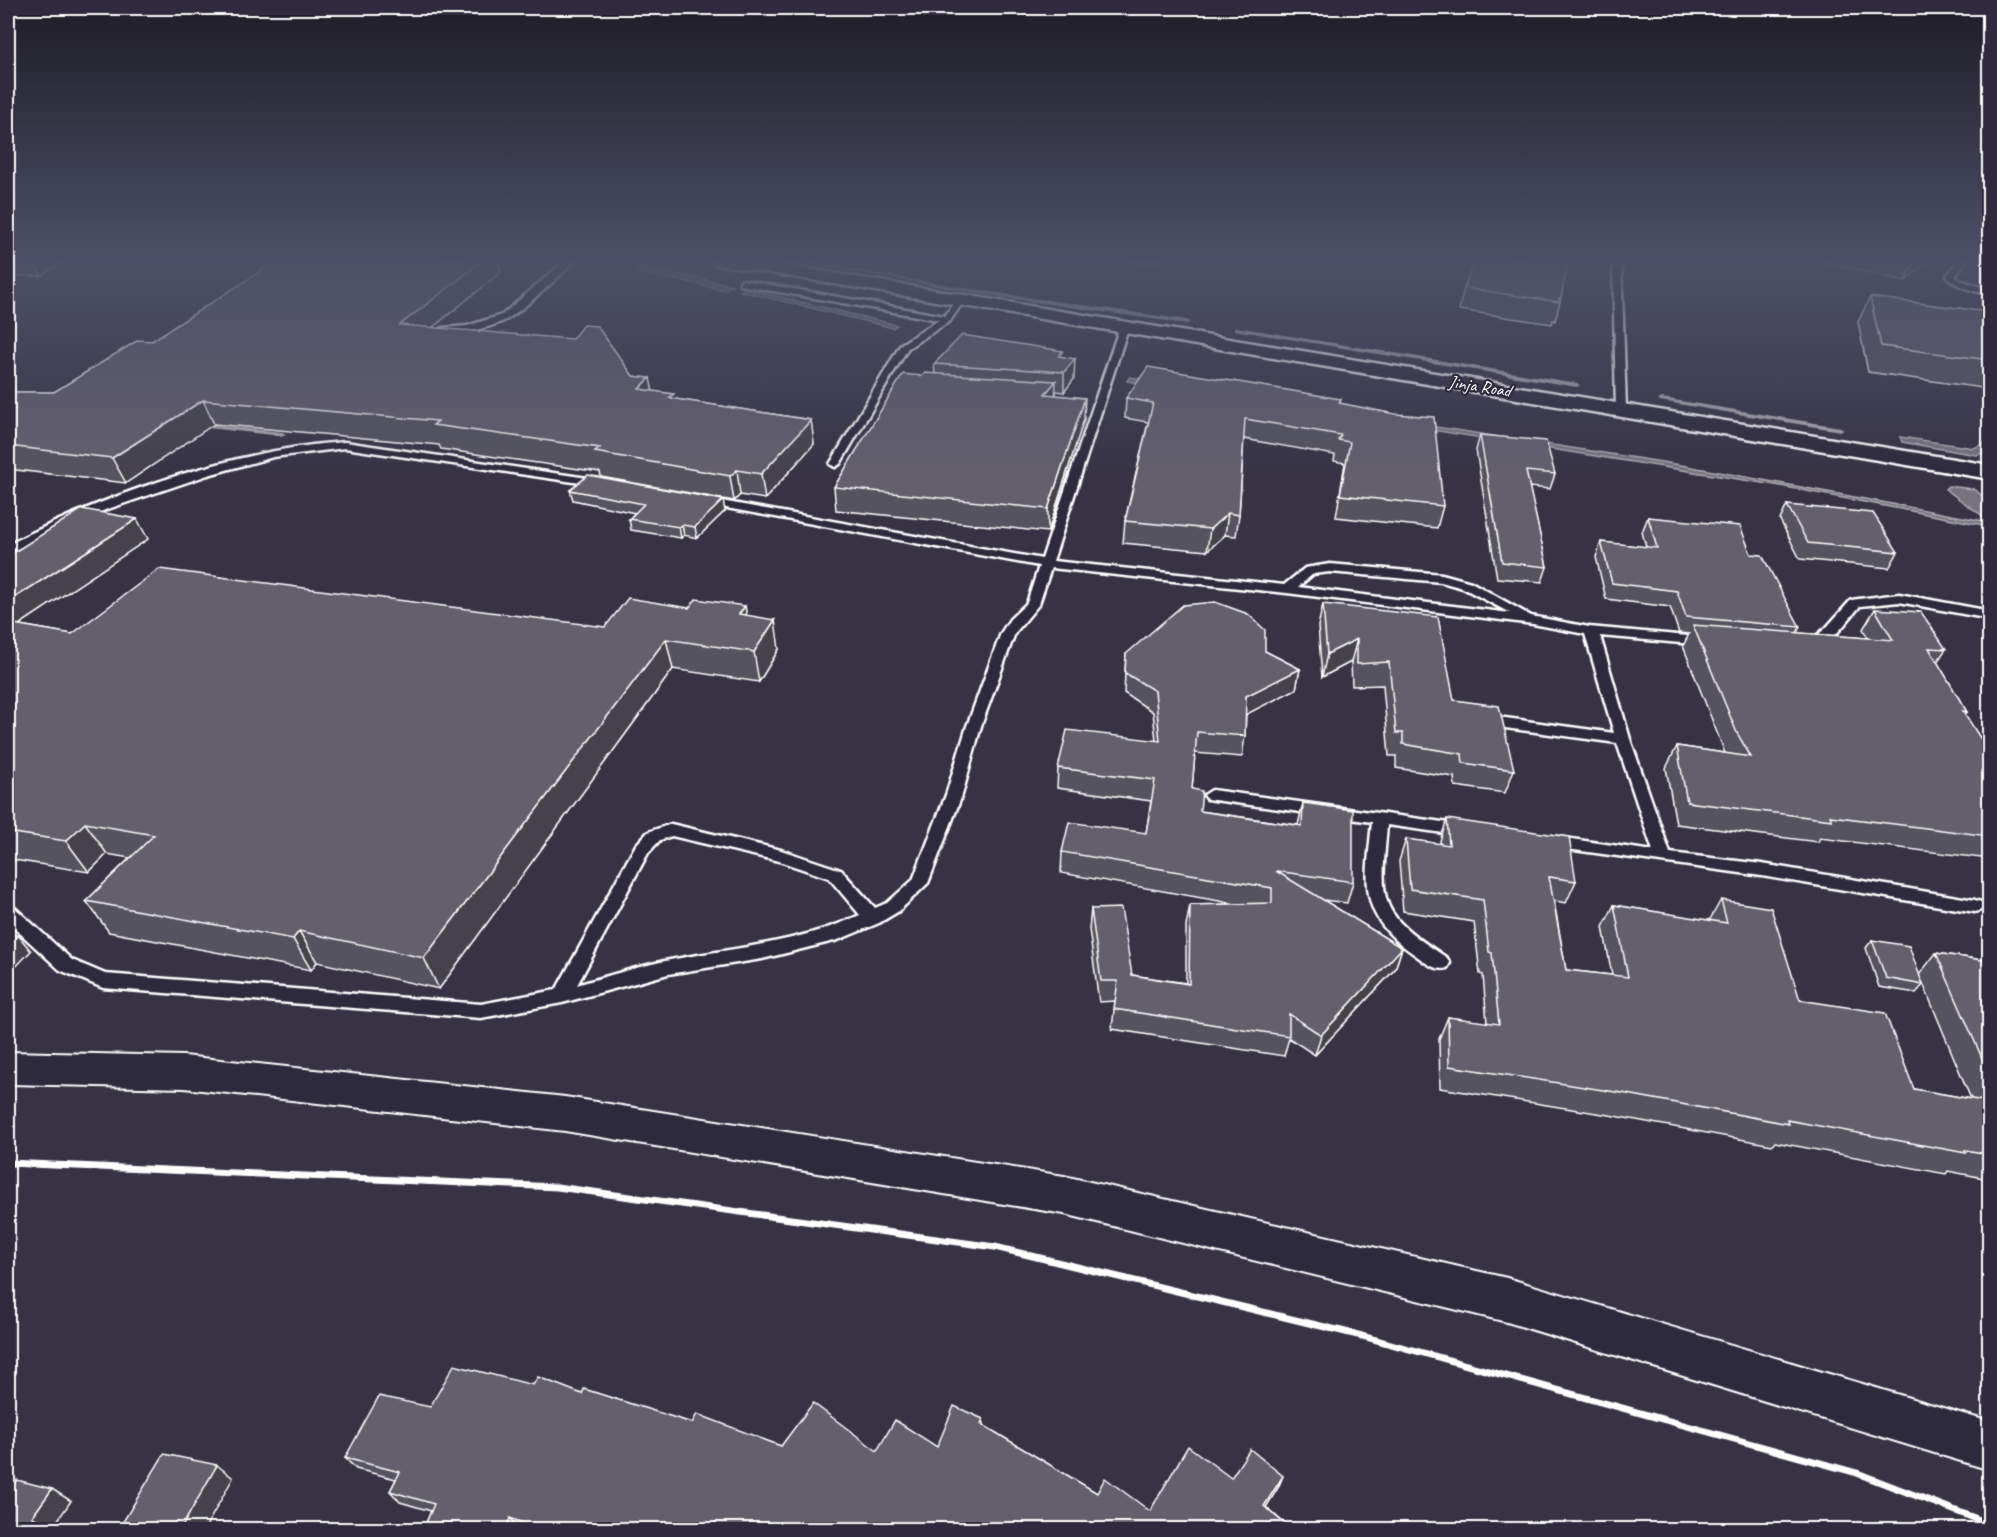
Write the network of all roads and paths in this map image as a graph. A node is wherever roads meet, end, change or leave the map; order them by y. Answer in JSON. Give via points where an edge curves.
{"nodes":[{"id":1,"x":927,"y":332,"type":"edge"},
{"id":2,"x":1121,"y":332,"type":"edge"},
{"id":3,"x":1146,"y":332,"type":"edge"},
{"id":4,"x":1619,"y":332,"type":"edge"},
{"id":5,"x":1621,"y":410,"type":"junction"},
{"id":6,"x":835,"y":464,"type":"dead end"},
{"id":7,"x":1989,"y":472,"type":"edge"},
{"id":8,"x":613,"y":485,"type":"edge"},
{"id":9,"x":696,"y":500,"type":"edge"},
{"id":10,"x":8,"y":550,"type":"edge"},
{"id":11,"x":1048,"y":564,"type":"junction"},
{"id":12,"x":1287,"y":589,"type":"junction"},
{"id":13,"x":1989,"y":615,"type":"edge"},
{"id":14,"x":1533,"y":620,"type":"junction"},
{"id":15,"x":1589,"y":631,"type":"junction"},
{"id":16,"x":1715,"y":642,"type":"edge"},
{"id":17,"x":1794,"y":649,"type":"edge"},
{"id":18,"x":1465,"y":718,"type":"edge"},
{"id":19,"x":1623,"y":739,"type":"junction"},
{"id":20,"x":1212,"y":795,"type":"dead end"},
{"id":21,"x":1380,"y":818,"type":"junction"},
{"id":22,"x":1486,"y":833,"type":"edge"},
{"id":23,"x":1534,"y":840,"type":"edge"},
{"id":24,"x":1664,"y":858,"type":"junction"},
{"id":25,"x":1975,"y":906,"type":"dead end"},
{"id":26,"x":8,"y":912,"type":"edge"},
{"id":27,"x":873,"y":918,"type":"junction"},
{"id":28,"x":1441,"y":963,"type":"dead end"},
{"id":29,"x":562,"y":996,"type":"junction"},
{"id":30,"x":8,"y":1068,"type":"edge"},
{"id":31,"x":1989,"y":1446,"type":"edge"}],
"edges":[{"from":1,"to":6,"type":"lane","via":[[904,346]]},
{"from":2,"to":11,"type":"lane","via":[[1094,399]]},
{"from":3,"to":5,"type":"highway","name":"Jinja Road"},
{"from":4,"to":5,"type":"lane"},
{"from":5,"to":7,"type":"highway","name":"Jinja Road"},
{"from":8,"to":10,"type":"lane","via":[[345,445],[311,446],[223,466],[127,498]]},
{"from":9,"to":11,"type":"lane"},
{"from":11,"to":12,"type":"lane"},
{"from":11,"to":27,"type":"lane","via":[[1033,604],[1008,633],[920,884]]},
{"from":12,"to":14,"type":"lane"},
{"from":12,"to":14,"type":"lane","via":[[1309,571],[1330,567],[1442,578],[1484,593]]},
{"from":13,"to":17,"type":"lane","via":[[1899,598],[1856,603],[1831,631],[1806,650]]},
{"from":14,"to":15,"type":"lane"},
{"from":15,"to":16,"type":"lane"},
{"from":15,"to":19,"type":"lane"},
{"from":18,"to":19,"type":"lane"},
{"from":19,"to":24,"type":"lane"},
{"from":20,"to":21,"type":"lane"},
{"from":21,"to":22,"type":"lane"},
{"from":21,"to":28,"type":"lane","via":[[1376,895],[1383,916]]},
{"from":23,"to":24,"type":"lane"},
{"from":24,"to":25,"type":"lane","via":[[1762,870]]},
{"from":26,"to":29,"type":"lane","via":[[66,965],[103,981],[482,1011]]},
{"from":27,"to":29,"type":"lane","via":[[838,933],[762,952],[668,967]]},
{"from":27,"to":29,"type":"lane","via":[[835,873],[671,830],[654,836],[642,849]]},
{"from":30,"to":31,"type":"street","via":[[184,1072],[565,1114],[1064,1195],[1507,1300]]}]}
